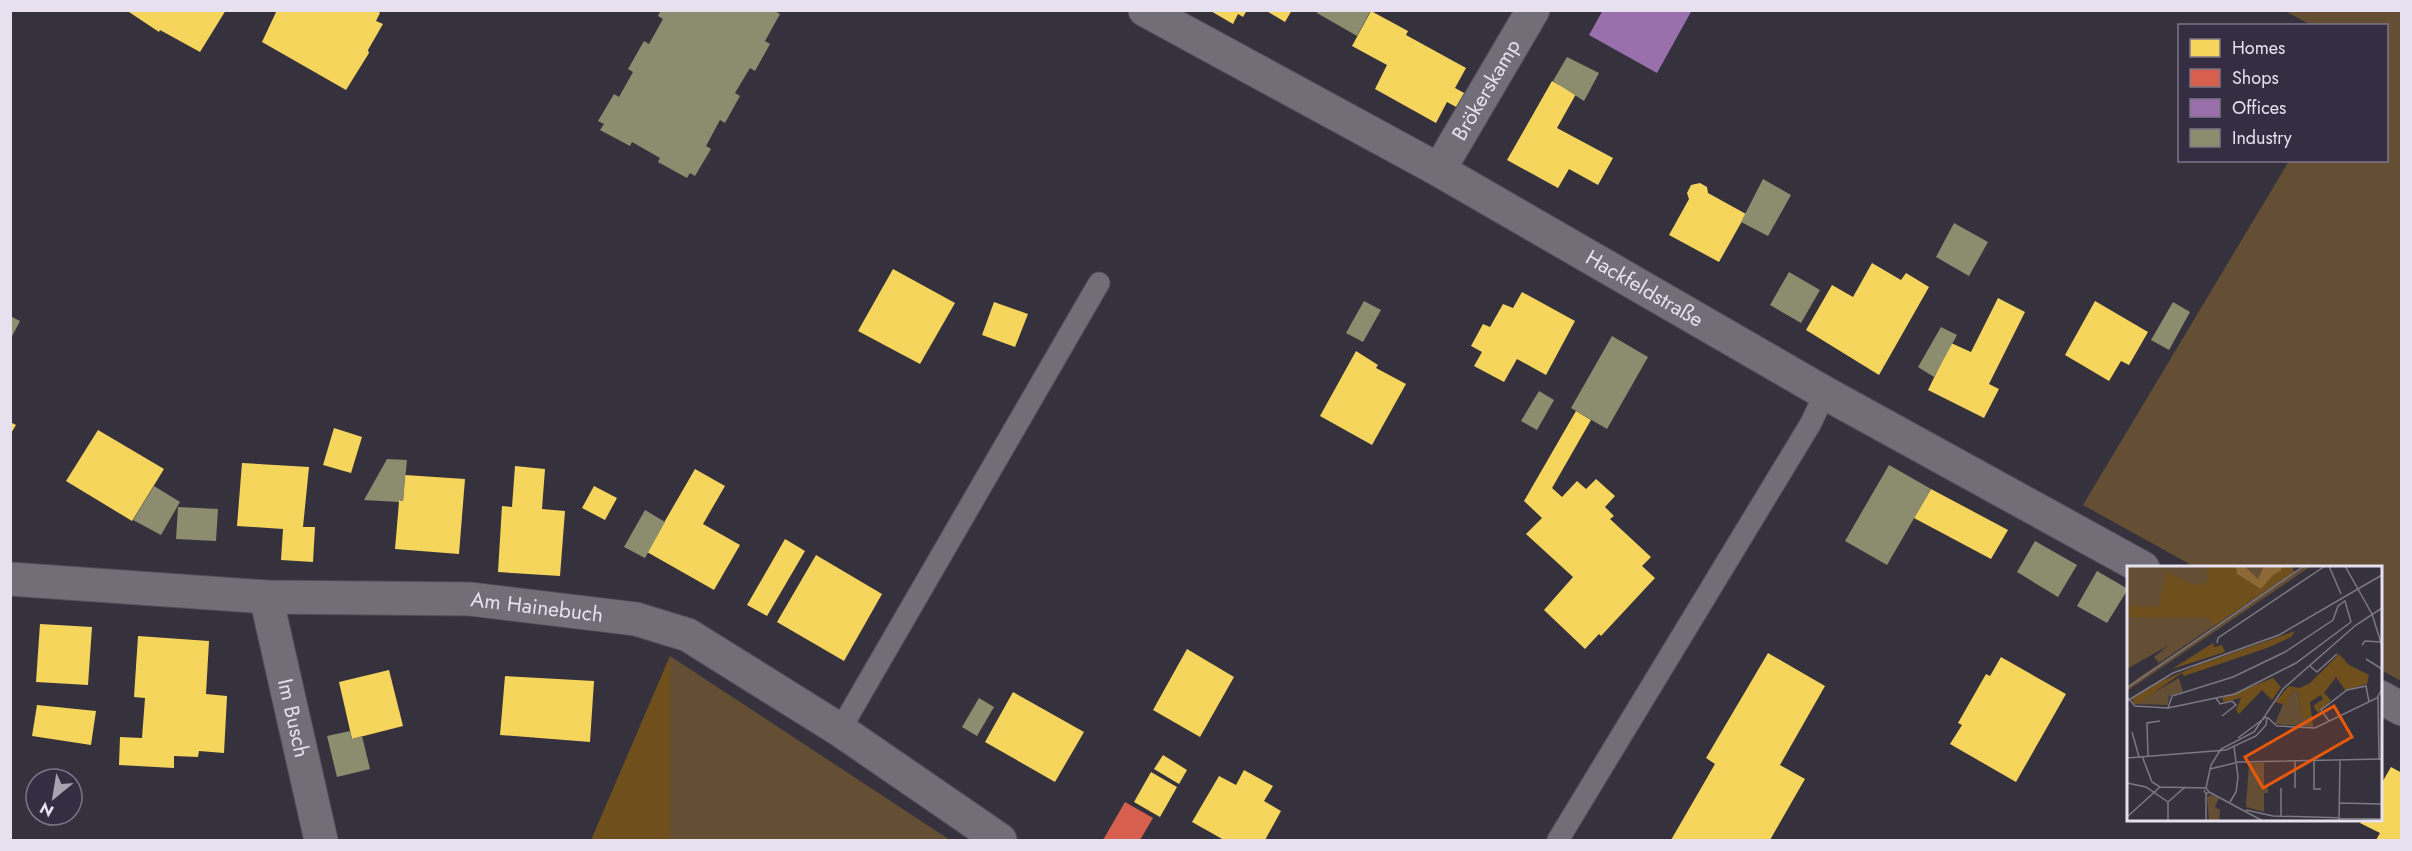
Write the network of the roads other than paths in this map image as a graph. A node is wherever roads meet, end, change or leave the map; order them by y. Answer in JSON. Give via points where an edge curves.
{"nodes":[{"id":1,"x":1145,"y":10,"type":"edge"},
{"id":2,"x":1533,"y":10,"type":"edge"},
{"id":3,"x":1439,"y":170,"type":"junction"},
{"id":4,"x":1100,"y":283,"type":"dead end"},
{"id":5,"x":1825,"y":393,"type":"junction"},
{"id":6,"x":2141,"y":566,"type":"edge"},
{"id":7,"x":10,"y":579,"type":"edge"},
{"id":8,"x":266,"y":597,"type":"junction"},
{"id":9,"x":2382,"y":698,"type":"edge"},
{"id":10,"x":2402,"y":709,"type":"edge"},
{"id":11,"x":840,"y":730,"type":"junction"},
{"id":12,"x":321,"y":840,"type":"edge"},
{"id":13,"x":1000,"y":840,"type":"edge"},
{"id":14,"x":1558,"y":840,"type":"edge"}],
"edges":[{"from":1,"to":3,"type":"street","name":"Hackfeldstraße"},
{"from":2,"to":3,"type":"street","name":"Brökerskamp"},
{"from":3,"to":5,"type":"street","name":"Hackfeldstraße"},
{"from":4,"to":11,"type":"lane"},
{"from":5,"to":6,"type":"street","name":"Hackfeldstraße"},
{"from":5,"to":14,"type":"lane","via":[[1811,423]]},
{"from":7,"to":8,"type":"street","name":"Am Hainebuch"},
{"from":8,"to":11,"type":"street","name":"Am Hainebuch","via":[[470,599],[636,619],[688,635]]},
{"from":8,"to":12,"type":"street","name":"Im Busch"},
{"from":9,"to":10,"type":"street"},
{"from":11,"to":13,"type":"street","name":"Am Hainebuch"}]}
